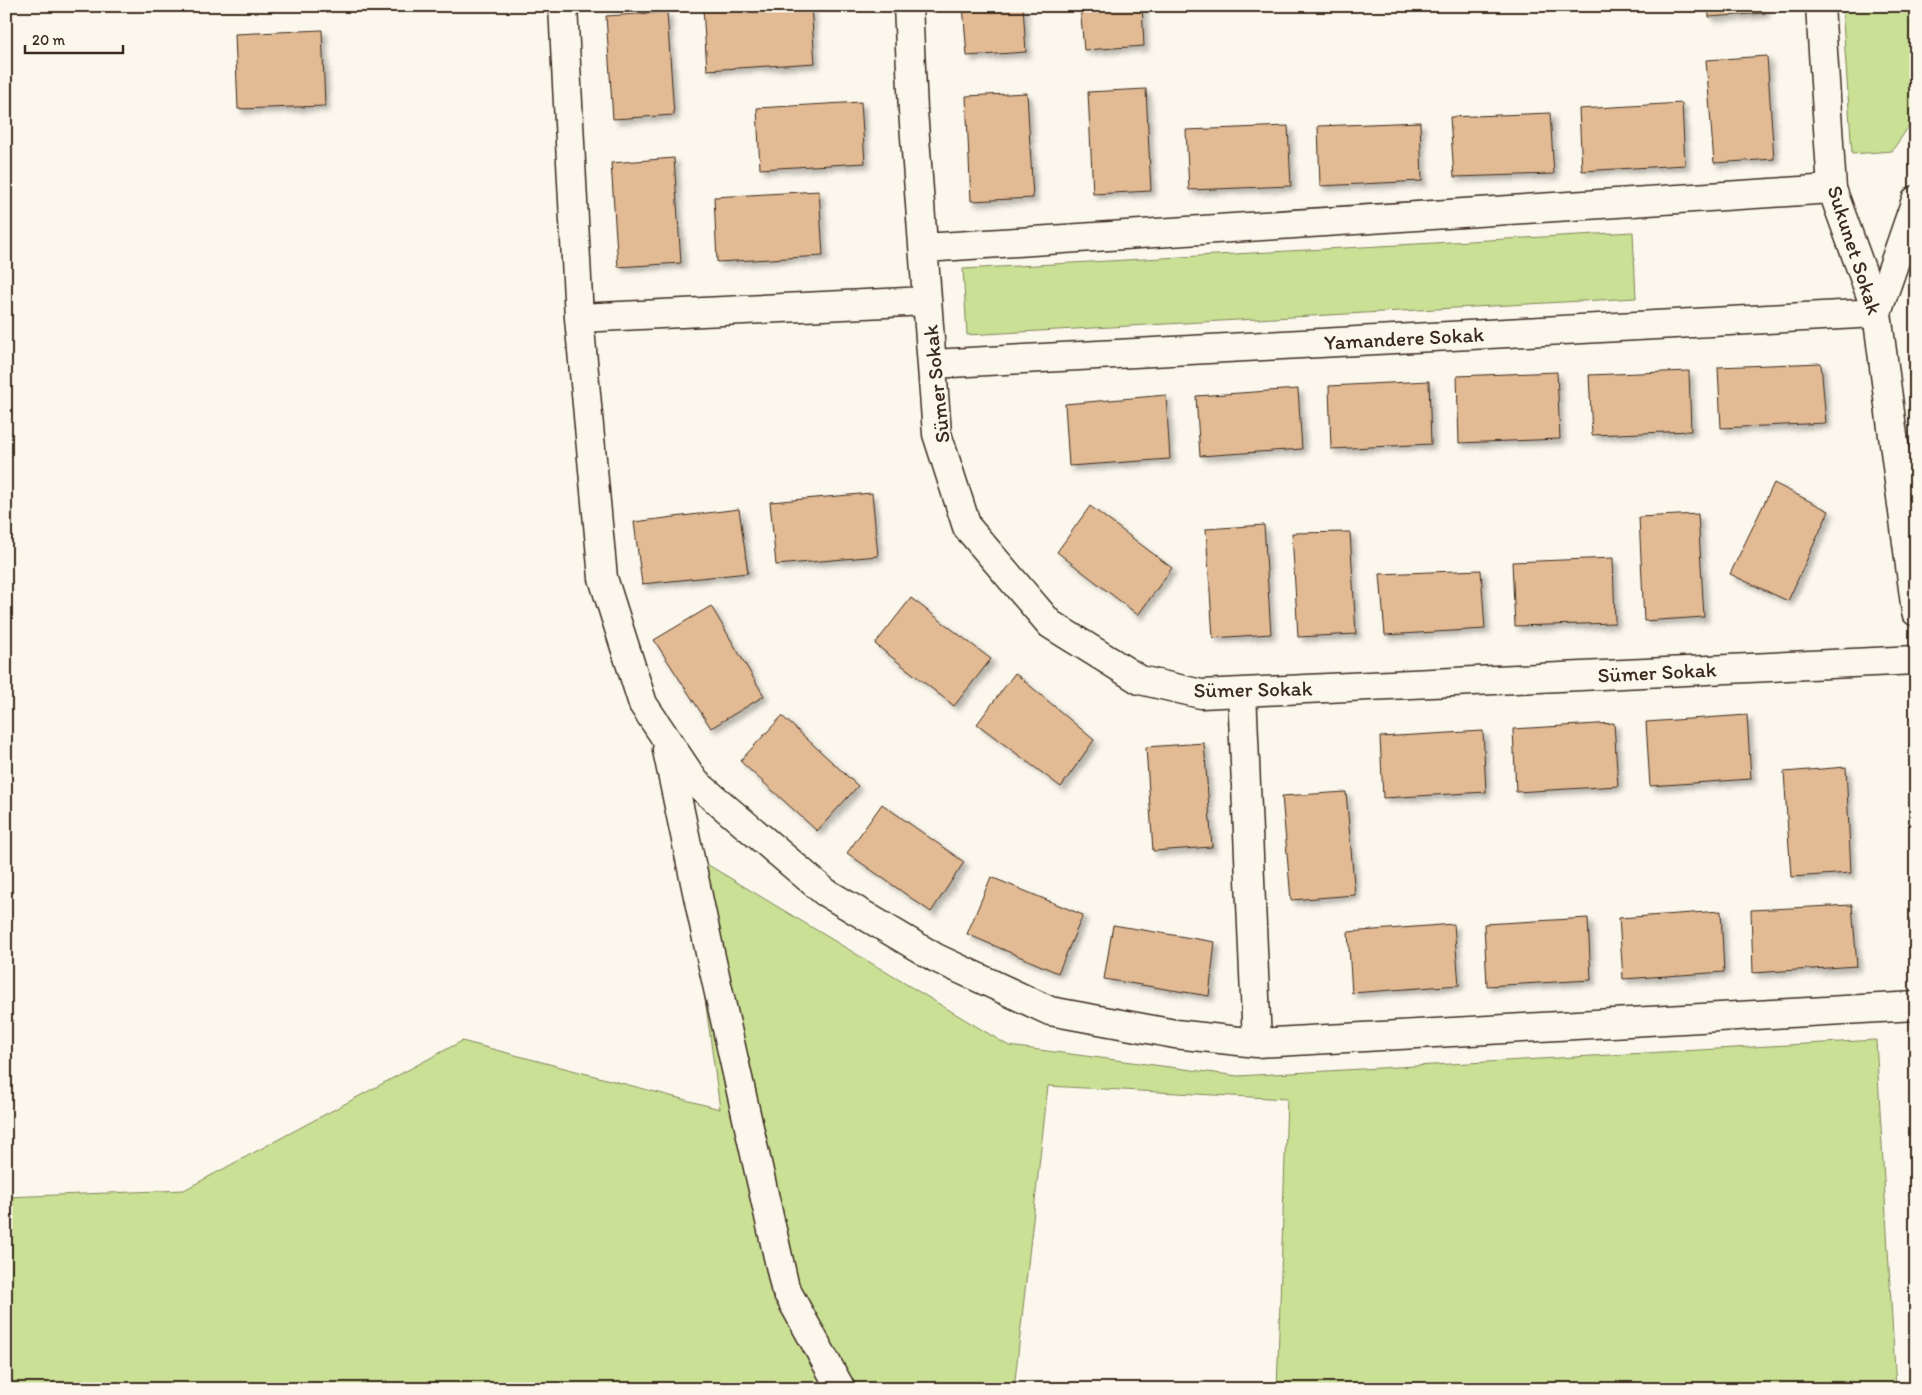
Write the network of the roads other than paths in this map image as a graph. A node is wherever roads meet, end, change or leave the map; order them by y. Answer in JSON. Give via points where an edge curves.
{"nodes":[{"id":1,"x":563,"y":6,"type":"edge"},
{"id":2,"x":908,"y":6,"type":"edge"},
{"id":3,"x":1820,"y":6,"type":"edge"},
{"id":4,"x":1832,"y":189,"type":"junction"},
{"id":5,"x":1916,"y":200,"type":"edge"},
{"id":6,"x":924,"y":248,"type":"junction"},
{"id":7,"x":927,"y":301,"type":"junction"},
{"id":8,"x":1877,"y":313,"type":"junction"},
{"id":9,"x":579,"y":318,"type":"junction"},
{"id":10,"x":932,"y":364,"type":"junction"},
{"id":11,"x":1916,"y":612,"type":"edge"},
{"id":12,"x":1916,"y":660,"type":"edge"},
{"id":13,"x":1242,"y":692,"type":"junction"},
{"id":14,"x":664,"y":736,"type":"junction"},
{"id":15,"x":1916,"y":1006,"type":"edge"},
{"id":16,"x":1257,"y":1043,"type":"junction"},
{"id":17,"x":840,"y":1389,"type":"edge"}],
"edges":[{"from":1,"to":9,"type":"street"},
{"from":2,"to":6,"type":"street","name":"Sümer Sokak"},
{"from":3,"to":4,"type":"street","name":"Sukunet Sokak"},
{"from":4,"to":6,"type":"street"},
{"from":4,"to":8,"type":"street","name":"Sukunet Sokak"},
{"from":5,"to":8,"type":"street"},
{"from":6,"to":7,"type":"street","name":"Sümer Sokak"},
{"from":7,"to":9,"type":"street"},
{"from":7,"to":10,"type":"street","name":"Sümer Sokak"},
{"from":8,"to":10,"type":"street","name":"Yamandere Sokak"},
{"from":8,"to":11,"type":"street","name":"Sukunet Sokak"},
{"from":9,"to":14,"type":"street","via":[[603,578],[643,704]]},
{"from":10,"to":13,"type":"street","name":"Sümer Sokak","via":[[937,434],[967,527],[1050,624],[1140,680],[1201,694]]},
{"from":12,"to":13,"type":"street","name":"Sümer Sokak"},
{"from":13,"to":16,"type":"street"},
{"from":14,"to":16,"type":"street","via":[[695,782],[825,892],[936,958],[1050,1011],[1175,1034]]},
{"from":14,"to":17,"type":"street","via":[[785,1288]]},
{"from":15,"to":16,"type":"street"}]}
